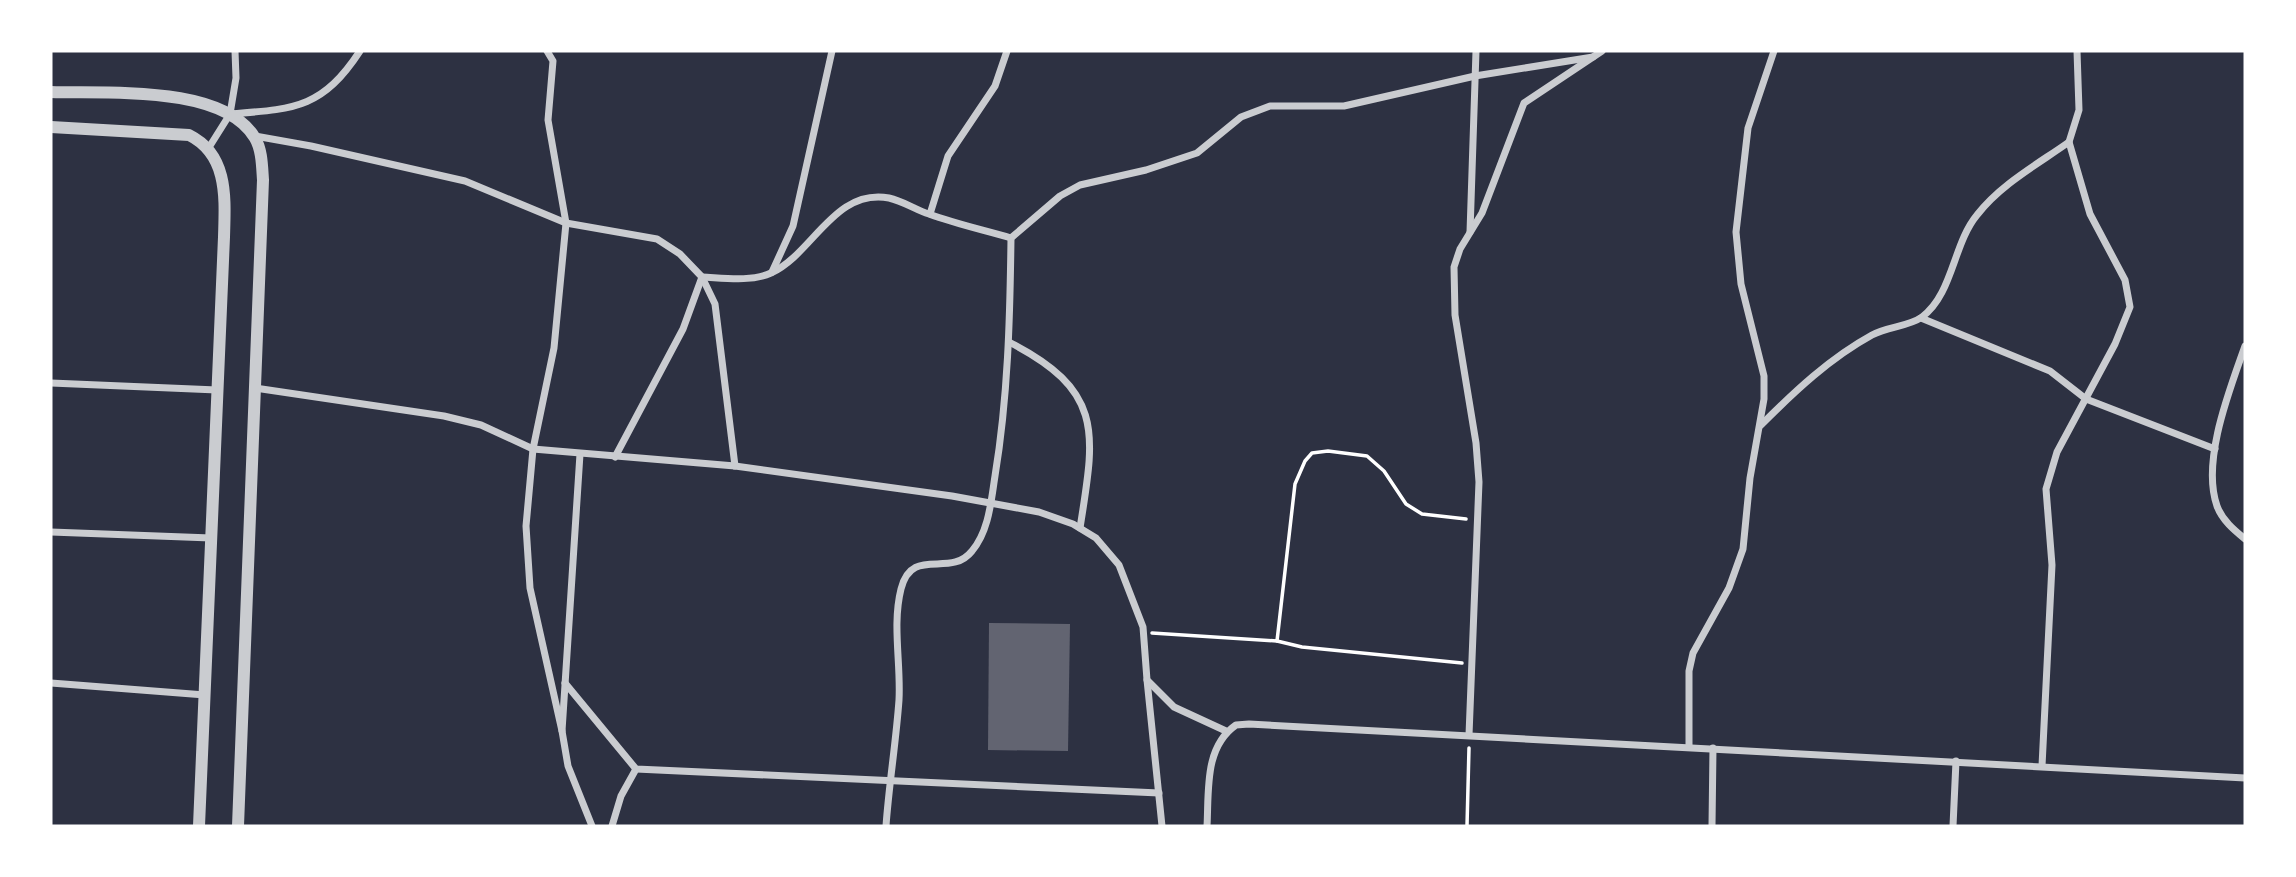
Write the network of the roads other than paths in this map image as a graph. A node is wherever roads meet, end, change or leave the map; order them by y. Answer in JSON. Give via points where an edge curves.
{"nodes":[{"id":1,"x":235,"y":51,"type":"edge"},
{"id":2,"x":360,"y":51,"type":"edge"},
{"id":3,"x":547,"y":51,"type":"edge"},
{"id":4,"x":832,"y":51,"type":"edge"},
{"id":5,"x":1007,"y":51,"type":"edge"},
{"id":6,"x":1476,"y":51,"type":"edge"},
{"id":7,"x":1602,"y":51,"type":"edge"},
{"id":8,"x":1774,"y":51,"type":"edge"},
{"id":9,"x":2077,"y":51,"type":"edge"},
{"id":10,"x":1593,"y":57,"type":"junction"},
{"id":11,"x":1475,"y":76,"type":"junction"},
{"id":12,"x":51,"y":92,"type":"edge"},
{"id":13,"x":230,"y":114,"type":"junction"},
{"id":14,"x":51,"y":127,"type":"edge"},
{"id":15,"x":255,"y":136,"type":"junction"},
{"id":16,"x":2069,"y":142,"type":"junction"},
{"id":17,"x":208,"y":149,"type":"junction"},
{"id":18,"x":930,"y":214,"type":"junction"},
{"id":19,"x":566,"y":223,"type":"junction"},
{"id":20,"x":1470,"y":232,"type":"junction"},
{"id":21,"x":1012,"y":239,"type":"junction"},
{"id":22,"x":771,"y":273,"type":"junction"},
{"id":23,"x":702,"y":277,"type":"junction"},
{"id":24,"x":1921,"y":318,"type":"junction"},
{"id":25,"x":1009,"y":342,"type":"junction"},
{"id":26,"x":2245,"y":346,"type":"edge"},
{"id":27,"x":51,"y":383,"type":"edge"},
{"id":28,"x":255,"y":388,"type":"junction"},
{"id":29,"x":218,"y":390,"type":"junction"},
{"id":30,"x":2086,"y":399,"type":"junction"},
{"id":31,"x":1761,"y":425,"type":"junction"},
{"id":32,"x":533,"y":449,"type":"junction"},
{"id":33,"x":2215,"y":449,"type":"junction"},
{"id":34,"x":580,"y":454,"type":"junction"},
{"id":35,"x":615,"y":457,"type":"junction"},
{"id":36,"x":735,"y":466,"type":"junction"},
{"id":37,"x":990,"y":503,"type":"junction"},
{"id":38,"x":1080,"y":528,"type":"junction"},
{"id":39,"x":51,"y":532,"type":"edge"},
{"id":40,"x":211,"y":538,"type":"junction"},
{"id":41,"x":2245,"y":539,"type":"edge"},
{"id":42,"x":1147,"y":680,"type":"junction"},
{"id":43,"x":51,"y":682,"type":"edge"},
{"id":44,"x":565,"y":683,"type":"junction"},
{"id":45,"x":205,"y":695,"type":"junction"},
{"id":46,"x":562,"y":731,"type":"junction"},
{"id":47,"x":1226,"y":732,"type":"junction"},
{"id":48,"x":1469,"y":735,"type":"junction"},
{"id":49,"x":1689,"y":747,"type":"junction"},
{"id":50,"x":1713,"y":748,"type":"junction"},
{"id":51,"x":1955,"y":761,"type":"junction"},
{"id":52,"x":2042,"y":766,"type":"junction"},
{"id":53,"x":636,"y":769,"type":"junction"},
{"id":54,"x":2245,"y":778,"type":"edge"},
{"id":55,"x":889,"y":782,"type":"junction"},
{"id":56,"x":1158,"y":793,"type":"junction"},
{"id":57,"x":199,"y":826,"type":"edge"},
{"id":58,"x":238,"y":826,"type":"edge"},
{"id":59,"x":592,"y":826,"type":"edge"},
{"id":60,"x":612,"y":826,"type":"edge"},
{"id":61,"x":886,"y":826,"type":"edge"},
{"id":62,"x":1162,"y":826,"type":"edge"},
{"id":63,"x":1207,"y":826,"type":"edge"},
{"id":64,"x":1712,"y":826,"type":"edge"},
{"id":65,"x":1953,"y":826,"type":"edge"}],
"edges":[{"from":1,"to":13,"type":"street"},
{"from":2,"to":13,"type":"street","via":[[330,89],[294,108]]},
{"from":3,"to":19,"type":"street","via":[[553,61],[548,120]]},
{"from":4,"to":22,"type":"street","via":[[793,226]]},
{"from":5,"to":18,"type":"street","via":[[995,86],[948,156]]},
{"from":6,"to":11,"type":"street"},
{"from":7,"to":10,"type":"street"},
{"from":8,"to":31,"type":"street","via":[[1749,119],[1736,232],[1741,284],[1764,376]]},
{"from":9,"to":16,"type":"street","via":[[2079,110]]},
{"from":10,"to":11,"type":"street"},
{"from":10,"to":20,"type":"street","via":[[1524,103],[1482,213]]},
{"from":11,"to":20,"type":"street"},
{"from":11,"to":21,"type":"street","via":[[1344,106],[1270,106],[1241,117],[1197,153],[1080,185],[1060,196]]},
{"from":12,"to":13,"type":"street","via":[[176,97]]},
{"from":13,"to":15,"type":"street"},
{"from":13,"to":17,"type":"street"},
{"from":14,"to":17,"type":"street","via":[[175,133],[189,135]]},
{"from":15,"to":19,"type":"street","via":[[465,181]]},
{"from":15,"to":28,"type":"street","via":[[263,180]]},
{"from":16,"to":24,"type":"street","via":[[1997,194],[1976,215],[1940,295]]},
{"from":16,"to":30,"type":"street","via":[[2090,214],[2130,293],[2124,325]]},
{"from":17,"to":29,"type":"street","via":[[223,180],[225,205]]},
{"from":18,"to":21,"type":"street"},
{"from":18,"to":22,"type":"street","via":[[889,198],[866,200],[828,219],[802,251]]},
{"from":19,"to":23,"type":"street","via":[[657,239]]},
{"from":19,"to":32,"type":"street","via":[[554,348]]},
{"from":20,"to":48,"type":"street","via":[[1460,249],[1452,287],[1476,443],[1479,521]]},
{"from":21,"to":25,"type":"street"},
{"from":22,"to":23,"type":"street","via":[[744,279]]},
{"from":23,"to":35,"type":"street","via":[[683,329]]},
{"from":23,"to":36,"type":"street","via":[[715,304]]},
{"from":24,"to":30,"type":"street","via":[[2050,371]]},
{"from":24,"to":31,"type":"street","via":[[1851,346]]},
{"from":25,"to":37,"type":"street","via":[[1003,425]]},
{"from":25,"to":38,"type":"street","via":[[1045,360],[1069,383],[1082,404],[1091,437]]},
{"from":26,"to":33,"type":"street"},
{"from":27,"to":29,"type":"street"},
{"from":28,"to":32,"type":"street","via":[[444,416],[481,425]]},
{"from":28,"to":58,"type":"street"},
{"from":29,"to":40,"type":"street"},
{"from":30,"to":33,"type":"street"},
{"from":30,"to":52,"type":"street","via":[[2057,453],[2046,489],[2052,565]]},
{"from":31,"to":49,"type":"street","via":[[1743,549],[1729,587],[1693,653]]},
{"from":32,"to":34,"type":"street"},
{"from":32,"to":46,"type":"street","via":[[526,526],[530,588]]},
{"from":33,"to":41,"type":"street","via":[[2217,506],[2224,520]]},
{"from":34,"to":35,"type":"street"},
{"from":34,"to":44,"type":"street"},
{"from":35,"to":36,"type":"street"},
{"from":36,"to":37,"type":"street"},
{"from":37,"to":38,"type":"street","via":[[1039,512]]},
{"from":37,"to":55,"type":"street","via":[[983,535],[971,553],[954,565],[925,563],[910,570],[901,587],[899,698]]},
{"from":38,"to":42,"type":"street","via":[[1096,538],[1119,565],[1132,593],[1143,632]]},
{"from":39,"to":40,"type":"street"},
{"from":40,"to":45,"type":"street"},
{"from":42,"to":47,"type":"street","via":[[1174,707]]},
{"from":42,"to":56,"type":"street"},
{"from":43,"to":45,"type":"street"},
{"from":44,"to":46,"type":"street"},
{"from":44,"to":53,"type":"street"},
{"from":45,"to":57,"type":"street"},
{"from":46,"to":59,"type":"street","via":[[568,766]]},
{"from":47,"to":48,"type":"street","via":[[1236,725],[1263,724]]},
{"from":47,"to":63,"type":"street","via":[[1212,759]]},
{"from":48,"to":49,"type":"street"},
{"from":49,"to":50,"type":"street"},
{"from":50,"to":51,"type":"street"},
{"from":50,"to":64,"type":"street"},
{"from":51,"to":52,"type":"street"},
{"from":51,"to":65,"type":"street"},
{"from":52,"to":54,"type":"street"},
{"from":53,"to":55,"type":"street"},
{"from":53,"to":60,"type":"street"},
{"from":55,"to":56,"type":"street"},
{"from":55,"to":61,"type":"street"},
{"from":56,"to":62,"type":"street"}]}
